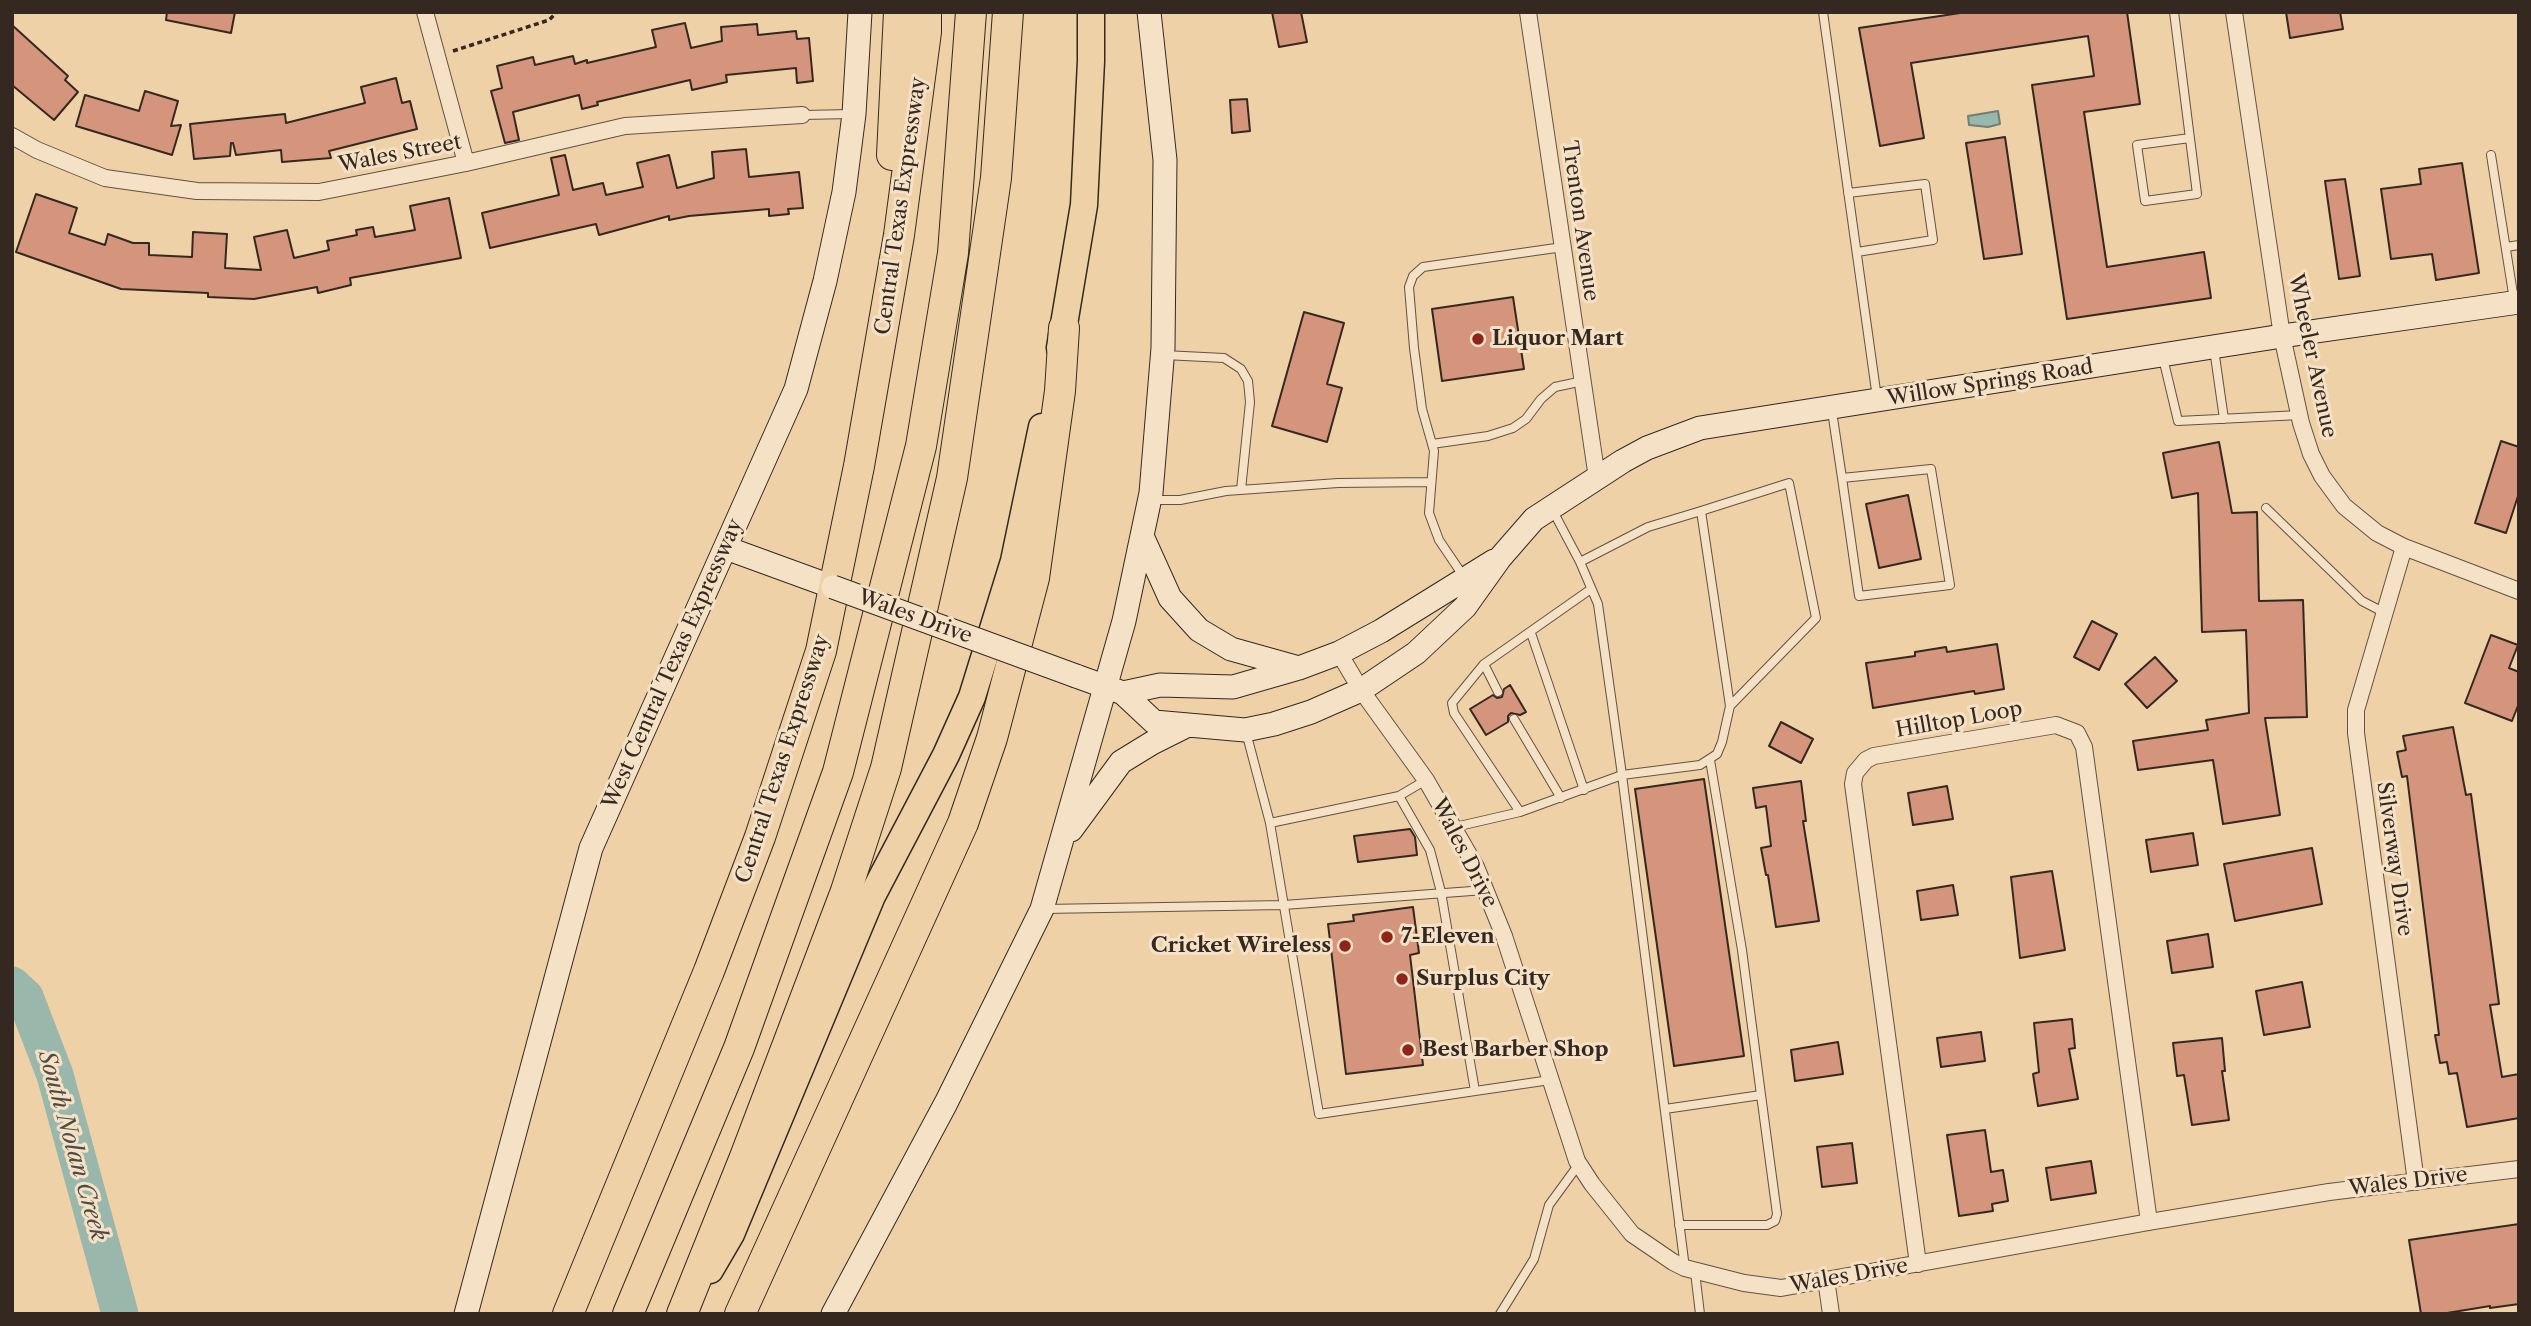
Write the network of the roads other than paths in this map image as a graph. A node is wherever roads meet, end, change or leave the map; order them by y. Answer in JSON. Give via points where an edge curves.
{"nodes":[{"id":1,"x":425,"y":12,"type":"edge"},
{"id":2,"x":860,"y":12,"type":"edge"},
{"id":3,"x":899,"y":12,"type":"edge"},
{"id":4,"x":926,"y":12,"type":"edge"},
{"id":5,"x":971,"y":12,"type":"edge"},
{"id":6,"x":1008,"y":12,"type":"edge"},
{"id":7,"x":1091,"y":12,"type":"edge"},
{"id":8,"x":1149,"y":12,"type":"edge"},
{"id":9,"x":1528,"y":12,"type":"edge"},
{"id":10,"x":1823,"y":12,"type":"edge"},
{"id":11,"x":2174,"y":12,"type":"edge"},
{"id":12,"x":2234,"y":12,"type":"edge"},
{"id":13,"x":854,"y":114,"type":"junction"},
{"id":14,"x":802,"y":115,"type":"joint"},
{"id":15,"x":12,"y":136,"type":"edge"},
{"id":16,"x":2190,"y":138,"type":"junction"},
{"id":17,"x":2491,"y":155,"type":"dead end"},
{"id":18,"x":466,"y":163,"type":"junction"},
{"id":19,"x":1848,"y":193,"type":"junction"},
{"id":20,"x":2519,"y":245,"type":"edge"},
{"id":21,"x":1563,"y":247,"type":"junction"},
{"id":22,"x":2506,"y":247,"type":"junction"},
{"id":23,"x":1857,"y":252,"type":"junction"},
{"id":24,"x":2517,"y":302,"type":"edge"},
{"id":25,"x":883,"y":326,"type":"junction"},
{"id":26,"x":1064,"y":328,"type":"junction"},
{"id":27,"x":2282,"y":336,"type":"junction"},
{"id":28,"x":2214,"y":347,"type":"junction"},
{"id":29,"x":1163,"y":355,"type":"junction"},
{"id":30,"x":2162,"y":355,"type":"junction"},
{"id":31,"x":1583,"y":381,"type":"junction"},
{"id":32,"x":1878,"y":401,"type":"junction"},
{"id":33,"x":1832,"y":408,"type":"junction"},
{"id":34,"x":2300,"y":415,"type":"junction"},
{"id":35,"x":2224,"y":419,"type":"junction"},
{"id":36,"x":1432,"y":444,"type":"junction"},
{"id":37,"x":1597,"y":478,"type":"junction"},
{"id":38,"x":1842,"y":478,"type":"junction"},
{"id":39,"x":1430,"y":482,"type":"junction"},
{"id":40,"x":1241,"y":490,"type":"junction"},
{"id":41,"x":1149,"y":500,"type":"junction"},
{"id":42,"x":1551,"y":508,"type":"junction"},
{"id":43,"x":2266,"y":508,"type":"dead end"},
{"id":44,"x":1701,"y":511,"type":"junction"},
{"id":45,"x":1142,"y":536,"type":"junction"},
{"id":46,"x":2404,"y":547,"type":"junction"},
{"id":47,"x":726,"y":548,"type":"junction"},
{"id":48,"x":1500,"y":558,"type":"junction"},
{"id":49,"x":1580,"y":562,"type":"junction"},
{"id":50,"x":1465,"y":578,"type":"junction"},
{"id":51,"x":1591,"y":589,"type":"junction"},
{"id":52,"x":2519,"y":590,"type":"edge"},
{"id":53,"x":2385,"y":613,"type":"junction"},
{"id":54,"x":1531,"y":633,"type":"junction"},
{"id":55,"x":1339,"y":653,"type":"junction"},
{"id":56,"x":1484,"y":664,"type":"junction"},
{"id":57,"x":1299,"y":668,"type":"junction"},
{"id":58,"x":1361,"y":690,"type":"junction"},
{"id":59,"x":1114,"y":691,"type":"junction"},
{"id":60,"x":1498,"y":692,"type":"dead end"},
{"id":61,"x":1730,"y":706,"type":"junction"},
{"id":62,"x":1514,"y":719,"type":"dead end"},
{"id":63,"x":1188,"y":725,"type":"junction"},
{"id":64,"x":1245,"y":730,"type":"junction"},
{"id":65,"x":1710,"y":760,"type":"junction"},
{"id":66,"x":1622,"y":775,"type":"junction"},
{"id":67,"x":1426,"y":780,"type":"junction"},
{"id":68,"x":1584,"y":790,"type":"junction"},
{"id":69,"x":1399,"y":796,"type":"junction"},
{"id":70,"x":1561,"y":798,"type":"junction"},
{"id":71,"x":1520,"y":811,"type":"junction"},
{"id":72,"x":1270,"y":823,"type":"junction"},
{"id":73,"x":1455,"y":827,"type":"junction"},
{"id":74,"x":1063,"y":841,"type":"junction"},
{"id":75,"x":1485,"y":890,"type":"junction"},
{"id":76,"x":1441,"y":892,"type":"junction"},
{"id":77,"x":1284,"y":905,"type":"junction"},
{"id":78,"x":1042,"y":909,"type":"junction"},
{"id":79,"x":1550,"y":1080,"type":"junction"},
{"id":80,"x":1475,"y":1091,"type":"junction"},
{"id":81,"x":1761,"y":1095,"type":"junction"},
{"id":82,"x":1665,"y":1109,"type":"junction"},
{"id":83,"x":1579,"y":1164,"type":"junction"},
{"id":84,"x":2519,"y":1169,"type":"edge"},
{"id":85,"x":2416,"y":1182,"type":"junction"},
{"id":86,"x":2149,"y":1222,"type":"junction"},
{"id":87,"x":1679,"y":1225,"type":"junction"},
{"id":88,"x":1918,"y":1264,"type":"junction"},
{"id":89,"x":1690,"y":1270,"type":"junction"},
{"id":90,"x":1826,"y":1279,"type":"junction"},
{"id":91,"x":466,"y":1314,"type":"edge"},
{"id":92,"x":568,"y":1314,"type":"edge"},
{"id":93,"x":628,"y":1314,"type":"edge"},
{"id":94,"x":683,"y":1314,"type":"edge"},
{"id":95,"x":740,"y":1314,"type":"edge"},
{"id":96,"x":832,"y":1314,"type":"edge"},
{"id":97,"x":1500,"y":1314,"type":"edge"},
{"id":98,"x":1700,"y":1314,"type":"edge"},
{"id":99,"x":1831,"y":1314,"type":"edge"}],
"edges":[{"from":1,"to":18,"type":"street"},
{"from":2,"to":13,"type":"main road","name":"West Central Texas Expressway"},
{"from":3,"to":25,"type":"highway"},
{"from":4,"to":25,"type":"highway","name":"Central Texas Expressway","via":[[901,222]]},
{"from":5,"to":93,"type":"highway","via":[[953,253],[921,446],[838,772],[739,1048]]},
{"from":6,"to":94,"type":"highway","via":[[996,178],[952,478],[886,768],[846,891]]},
{"from":7,"to":26,"type":"main road","via":[[1084,205]]},
{"from":8,"to":29,"type":"main road","via":[[1165,160]]},
{"from":9,"to":21,"type":"street","name":"Trenton Avenue"},
{"from":10,"to":19,"type":"lane"},
{"from":11,"to":16,"type":"lane"},
{"from":12,"to":27,"type":"street","name":"Wheeler Avenue"},
{"from":13,"to":14,"type":"lane"},
{"from":13,"to":47,"type":"main road","name":"West Central Texas Expressway","via":[[842,204],[796,389]]},
{"from":14,"to":18,"type":"street","name":"Wales Street","via":[[625,126]]},
{"from":15,"to":18,"type":"street","name":"Wales Street","via":[[105,178],[197,191],[319,192]]},
{"from":16,"to":16,"type":"lane","via":[[2137,145],[2145,201],[2197,194]]},
{"from":17,"to":22,"type":"lane"},
{"from":19,"to":23,"type":"lane"},
{"from":19,"to":23,"type":"lane","via":[[1925,184],[1932,229],[1933,240]]},
{"from":20,"to":22,"type":"lane"},
{"from":21,"to":31,"type":"street","name":"Trenton Avenue"},
{"from":21,"to":36,"type":"lane","via":[[1423,267],[1413,276],[1409,287],[1413,348]]},
{"from":22,"to":24,"type":"lane"},
{"from":23,"to":32,"type":"lane"},
{"from":24,"to":27,"type":"main road","name":"Willow Springs Road"},
{"from":25,"to":92,"type":"highway","name":"Central Texas Expressway","via":[[821,651],[760,837],[709,971]]},
{"from":26,"to":94,"type":"main road","via":[[1014,561],[972,697],[872,896],[731,1234]]},
{"from":26,"to":95,"type":"highway","via":[[1060,391],[1034,578],[992,738],[963,823]]},
{"from":27,"to":28,"type":"main road","name":"Willow Springs Road"},
{"from":27,"to":34,"type":"street","name":"Wheeler Avenue"},
{"from":28,"to":30,"type":"main road","name":"Willow Springs Road"},
{"from":28,"to":35,"type":"lane"},
{"from":29,"to":40,"type":"lane","via":[[1224,358],[1241,369],[1248,381]]},
{"from":29,"to":41,"type":"main road"},
{"from":30,"to":32,"type":"main road","name":"Willow Springs Road"},
{"from":30,"to":35,"type":"lane","via":[[2178,421]]},
{"from":31,"to":36,"type":"lane","via":[[1555,387],[1513,428]]},
{"from":31,"to":37,"type":"street","name":"Trenton Avenue"},
{"from":32,"to":33,"type":"main road","name":"Willow Springs Road"},
{"from":33,"to":37,"type":"main road","name":"Willow Springs Road","via":[[1700,428],[1647,448]]},
{"from":33,"to":38,"type":"lane"},
{"from":34,"to":35,"type":"lane"},
{"from":34,"to":46,"type":"street","name":"Wheeler Avenue","via":[[2317,465],[2344,506],[2376,533]]},
{"from":36,"to":39,"type":"lane"},
{"from":37,"to":42,"type":"main road","name":"Willow Springs Road"},
{"from":38,"to":38,"type":"lane","via":[[1859,596],[1950,585],[1931,469]]},
{"from":39,"to":40,"type":"lane"},
{"from":39,"to":50,"type":"lane","via":[[1433,529]]},
{"from":40,"to":41,"type":"lane"},
{"from":41,"to":45,"type":"main road"},
{"from":42,"to":48,"type":"main road","name":"Willow Springs Road","via":[[1534,519]]},
{"from":42,"to":49,"type":"lane"},
{"from":43,"to":53,"type":"lane","via":[[2361,601]]},
{"from":44,"to":49,"type":"lane","via":[[1648,527]]},
{"from":44,"to":61,"type":"lane"},
{"from":44,"to":61,"type":"lane","via":[[1788,484],[1816,618]]},
{"from":45,"to":57,"type":"main road","via":[[1170,597],[1199,630],[1231,649]]},
{"from":45,"to":59,"type":"main road"},
{"from":46,"to":52,"type":"street","name":"Wheeler Avenue"},
{"from":46,"to":53,"type":"street","name":"Silverway Drive"},
{"from":47,"to":59,"type":"main road","name":"Wales Drive","bridge":true},
{"from":47,"to":91,"type":"main road","name":"West Central Texas Expressway","via":[[591,848]]},
{"from":48,"to":50,"type":"main road","name":"Willow Springs Road"},
{"from":48,"to":58,"type":"main road","name":"Willow Springs Road","via":[[1465,607],[1416,653]]},
{"from":49,"to":51,"type":"lane"},
{"from":50,"to":55,"type":"main road","name":"Willow Springs Road"},
{"from":51,"to":54,"type":"lane"},
{"from":51,"to":66,"type":"lane","via":[[1602,622]]},
{"from":53,"to":85,"type":"street","name":"Silverway Drive","via":[[2356,710],[2356,733]]},
{"from":54,"to":56,"type":"lane"},
{"from":54,"to":68,"type":"lane"},
{"from":55,"to":57,"type":"main road","name":"Willow Springs Road"},
{"from":55,"to":58,"type":"street","name":"Wales Drive"},
{"from":56,"to":60,"type":"lane"},
{"from":56,"to":71,"type":"lane","via":[[1452,703],[1454,713]]},
{"from":57,"to":59,"type":"main road","name":"Willow Springs Road","via":[[1233,687],[1160,685]]},
{"from":58,"to":64,"type":"main road","name":"Willow Springs Road","via":[[1311,712]]},
{"from":58,"to":67,"type":"street","name":"Wales Drive"},
{"from":59,"to":63,"type":"main road","name":"Willow Springs Road","via":[[1154,722]]},
{"from":59,"to":74,"type":"main road"},
{"from":61,"to":65,"type":"lane","via":[[1722,742]]},
{"from":62,"to":70,"type":"lane"},
{"from":63,"to":64,"type":"main road","name":"Willow Springs Road"},
{"from":63,"to":74,"type":"main road","via":[[1121,762]]},
{"from":64,"to":72,"type":"lane"},
{"from":65,"to":66,"type":"lane"},
{"from":65,"to":81,"type":"lane"},
{"from":66,"to":68,"type":"lane"},
{"from":66,"to":82,"type":"lane"},
{"from":67,"to":69,"type":"lane"},
{"from":67,"to":73,"type":"street","name":"Wales Drive"},
{"from":68,"to":70,"type":"lane"},
{"from":69,"to":72,"type":"lane"},
{"from":69,"to":76,"type":"lane","via":[[1430,850]]},
{"from":70,"to":71,"type":"lane"},
{"from":71,"to":73,"type":"lane"},
{"from":72,"to":77,"type":"lane"},
{"from":73,"to":75,"type":"street","name":"Wales Drive"},
{"from":74,"to":78,"type":"main road"},
{"from":75,"to":76,"type":"lane"},
{"from":75,"to":79,"type":"street","name":"Wales Drive"},
{"from":76,"to":77,"type":"lane"},
{"from":76,"to":80,"type":"lane"},
{"from":77,"to":78,"type":"lane"},
{"from":77,"to":80,"type":"lane","via":[[1319,1114]]},
{"from":78,"to":96,"type":"main road","via":[[946,1103]]},
{"from":79,"to":80,"type":"lane"},
{"from":79,"to":83,"type":"street","name":"Wales Drive"},
{"from":81,"to":82,"type":"lane"},
{"from":81,"to":87,"type":"lane","via":[[1775,1222]]},
{"from":82,"to":87,"type":"lane"},
{"from":83,"to":89,"type":"street","name":"Wales Drive","via":[[1632,1234]]},
{"from":83,"to":97,"type":"lane","via":[[1549,1205],[1534,1259]]},
{"from":84,"to":85,"type":"street","name":"Wales Drive"},
{"from":85,"to":86,"type":"street","name":"Wales Drive"},
{"from":86,"to":88,"type":"street","name":"Wales Drive"},
{"from":86,"to":88,"type":"street","name":"Hilltop Loop","via":[[2084,747],[2077,733],[2056,725],[1874,756],[1855,773],[1853,784]]},
{"from":87,"to":89,"type":"lane"},
{"from":88,"to":90,"type":"street","name":"Wales Drive"},
{"from":89,"to":90,"type":"street","name":"Wales Drive","via":[[1781,1288]]},
{"from":89,"to":98,"type":"lane"},
{"from":90,"to":99,"type":"street"}]}
